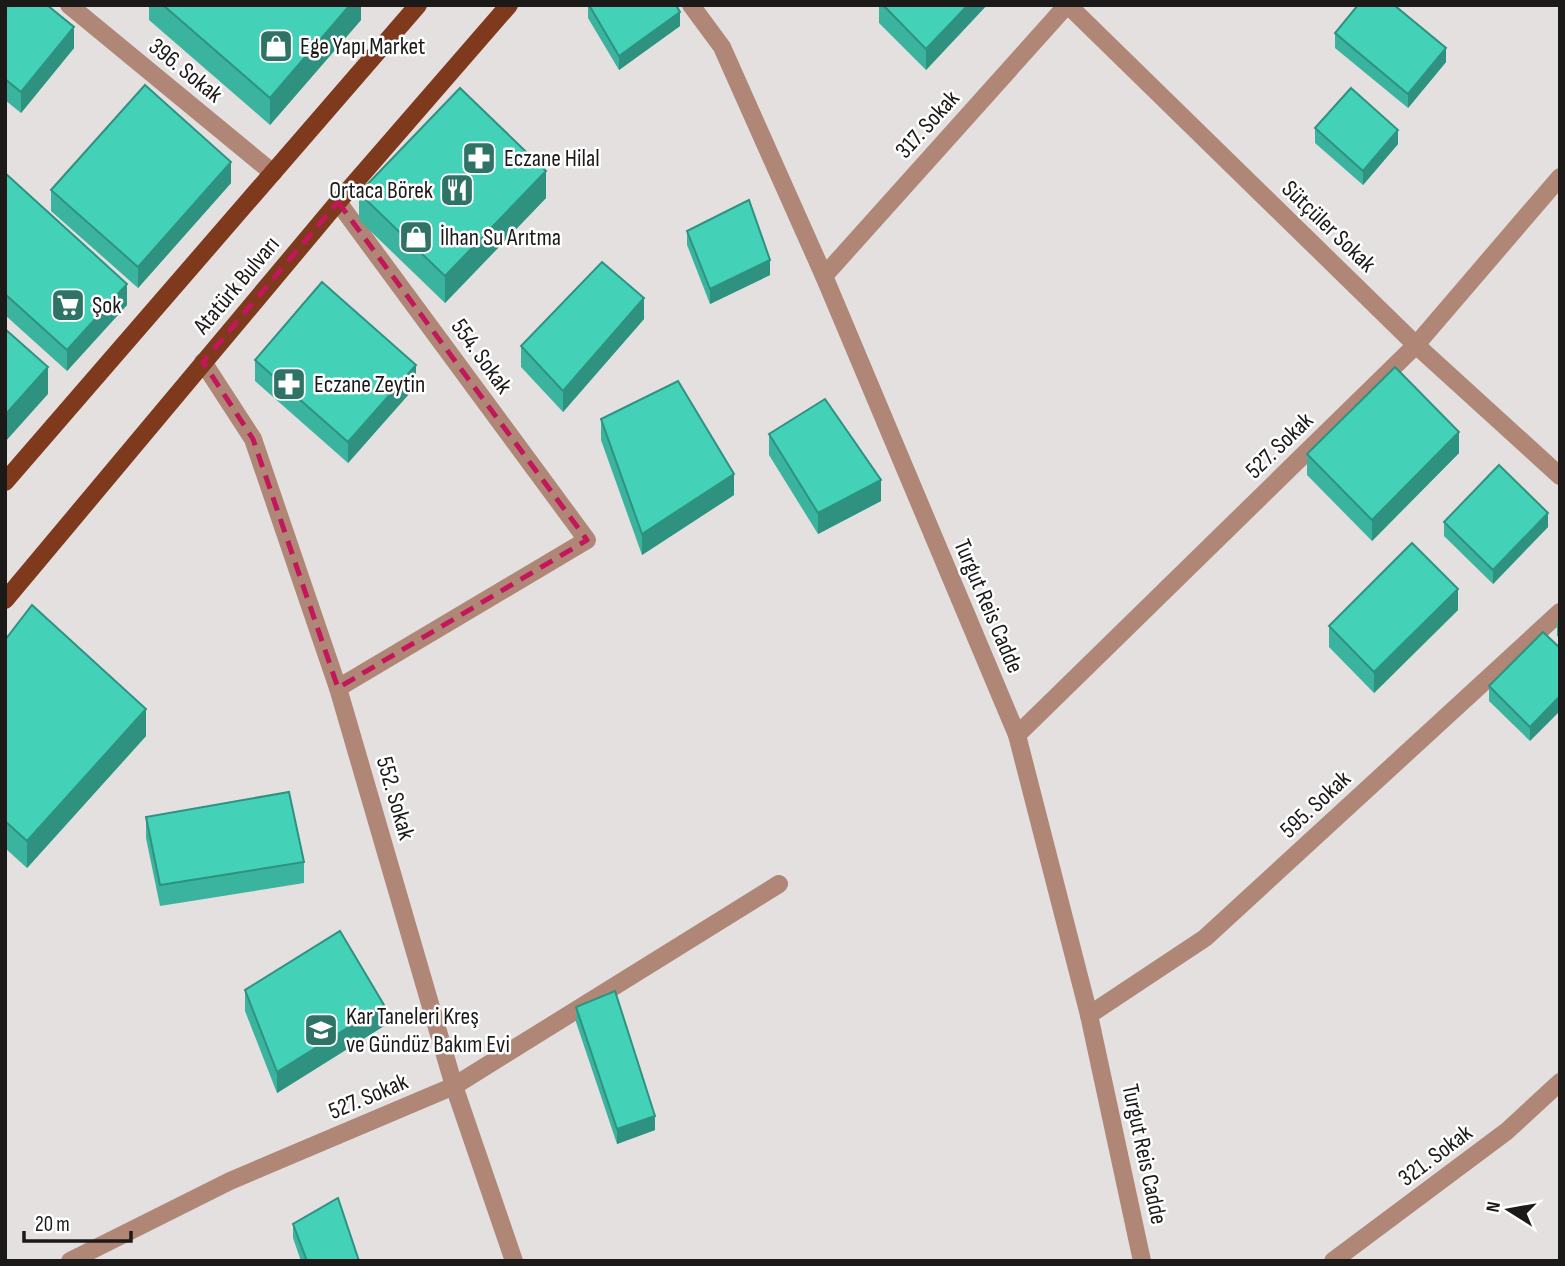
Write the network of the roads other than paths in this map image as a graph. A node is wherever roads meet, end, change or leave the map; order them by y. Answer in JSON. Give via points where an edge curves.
{"nodes":[{"id":1,"x":69,"y":5,"type":"edge"},
{"id":2,"x":418,"y":5,"type":"edge"},
{"id":3,"x":509,"y":5,"type":"edge"},
{"id":4,"x":691,"y":5,"type":"edge"},
{"id":5,"x":1067,"y":5,"type":"edge"},
{"id":6,"x":273,"y":173,"type":"junction"},
{"id":7,"x":1560,"y":177,"type":"edge"},
{"id":8,"x":338,"y":202,"type":"junction"},
{"id":9,"x":824,"y":276,"type":"junction"},
{"id":10,"x":1416,"y":345,"type":"junction"},
{"id":11,"x":203,"y":362,"type":"junction"},
{"id":12,"x":1560,"y":477,"type":"edge"},
{"id":13,"x":5,"y":482,"type":"edge"},
{"id":14,"x":5,"y":600,"type":"edge"},
{"id":15,"x":1560,"y":612,"type":"edge"},
{"id":16,"x":338,"y":688,"type":"junction"},
{"id":17,"x":1017,"y":735,"type":"junction"},
{"id":18,"x":779,"y":884,"type":"dead end"},
{"id":19,"x":1089,"y":1015,"type":"junction"},
{"id":20,"x":1560,"y":1082,"type":"edge"},
{"id":21,"x":454,"y":1086,"type":"junction"},
{"id":22,"x":70,"y":1261,"type":"edge"},
{"id":23,"x":514,"y":1261,"type":"edge"},
{"id":24,"x":1142,"y":1261,"type":"edge"},
{"id":25,"x":1333,"y":1261,"type":"edge"}],
"edges":[{"from":1,"to":6,"type":"street","name":"396. Sokak"},
{"from":2,"to":6,"type":"main road","name":"Atatürk Bulvarı"},
{"from":3,"to":8,"type":"main road","name":"Atatürk Bulvarı"},
{"from":4,"to":9,"type":"street","name":"Turgut Reis Cadde","via":[[722,47]]},
{"from":5,"to":9,"type":"street","name":"317. Sokak"},
{"from":5,"to":10,"type":"street","name":"Sütçüler Sokak"},
{"from":6,"to":13,"type":"main road","name":"Atatürk Bulvarı"},
{"from":7,"to":10,"type":"street","name":"527. Sokak"},
{"from":8,"to":11,"type":"main road","name":"Atatürk Bulvarı"},
{"from":8,"to":16,"type":"street","name":"554. Sokak","via":[[587,540]]},
{"from":9,"to":17,"type":"street","name":"Turgut Reis Cadde"},
{"from":10,"to":12,"type":"street","name":"Sütçüler Sokak"},
{"from":10,"to":17,"type":"street","name":"527. Sokak"},
{"from":11,"to":14,"type":"main road","name":"Atatürk Bulvarı"},
{"from":11,"to":16,"type":"street","name":"552. Sokak","via":[[254,439]]},
{"from":15,"to":19,"type":"street","name":"595. Sokak","via":[[1205,938]]},
{"from":16,"to":21,"type":"street","name":"552. Sokak"},
{"from":17,"to":19,"type":"street","name":"Turgut Reis Cadde"},
{"from":18,"to":21,"type":"street","name":"527. Sokak"},
{"from":19,"to":24,"type":"street","name":"Turgut Reis Cadde"},
{"from":20,"to":25,"type":"street","name":"321. Sokak","via":[[1507,1131]]},
{"from":21,"to":22,"type":"street","name":"527. Sokak","via":[[230,1181]]},
{"from":21,"to":23,"type":"street","name":"552. Sokak"}]}
